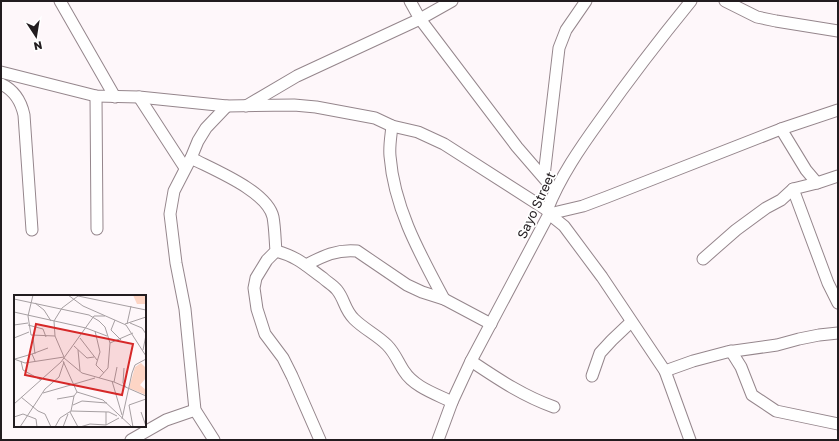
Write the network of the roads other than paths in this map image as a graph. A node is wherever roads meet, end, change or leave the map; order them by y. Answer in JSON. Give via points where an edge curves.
{"nodes":[{"id":1,"x":60,"y":1,"type":"edge"},
{"id":2,"x":410,"y":1,"type":"edge"},
{"id":3,"x":452,"y":1,"type":"edge"},
{"id":4,"x":586,"y":1,"type":"edge"},
{"id":5,"x":691,"y":1,"type":"edge"},
{"id":6,"x":725,"y":1,"type":"edge"},
{"id":7,"x":420,"y":19,"type":"junction"},
{"id":8,"x":838,"y":31,"type":"edge"},
{"id":9,"x":1,"y":72,"type":"edge"},
{"id":10,"x":1,"y":84,"type":"edge"},
{"id":11,"x":96,"y":96,"type":"junction"},
{"id":12,"x":115,"y":97,"type":"junction"},
{"id":13,"x":139,"y":97,"type":"junction"},
{"id":14,"x":227,"y":106,"type":"junction"},
{"id":15,"x":246,"y":106,"type":"junction"},
{"id":16,"x":838,"y":110,"type":"edge"},
{"id":17,"x":392,"y":126,"type":"junction"},
{"id":18,"x":781,"y":129,"type":"junction"},
{"id":19,"x":191,"y":158,"type":"junction"},
{"id":20,"x":185,"y":168,"type":"junction"},
{"id":21,"x":544,"y":176,"type":"junction"},
{"id":22,"x":838,"y":176,"type":"edge"},
{"id":23,"x":817,"y":183,"type":"junction"},
{"id":24,"x":793,"y":189,"type":"junction"},
{"id":25,"x":555,"y":191,"type":"junction"},
{"id":26,"x":548,"y":212,"type":"junction"},
{"id":27,"x":97,"y":229,"type":"dead end"},
{"id":28,"x":32,"y":230,"type":"dead end"},
{"id":29,"x":276,"y":251,"type":"junction"},
{"id":30,"x":703,"y":259,"type":"dead end"},
{"id":31,"x":306,"y":265,"type":"junction"},
{"id":32,"x":444,"y":299,"type":"junction"},
{"id":33,"x":838,"y":303,"type":"edge"},
{"id":34,"x":632,"y":322,"type":"junction"},
{"id":35,"x":490,"y":324,"type":"junction"},
{"id":36,"x":838,"y":333,"type":"edge"},
{"id":37,"x":731,"y":351,"type":"junction"},
{"id":38,"x":472,"y":361,"type":"junction"},
{"id":39,"x":665,"y":372,"type":"junction"},
{"id":40,"x":592,"y":376,"type":"dead end"},
{"id":41,"x":452,"y":402,"type":"junction"},
{"id":42,"x":554,"y":407,"type":"dead end"},
{"id":43,"x":195,"y":410,"type":"junction"},
{"id":44,"x":838,"y":424,"type":"edge"},
{"id":45,"x":131,"y":440,"type":"edge"},
{"id":46,"x":214,"y":440,"type":"edge"},
{"id":47,"x":320,"y":440,"type":"edge"},
{"id":48,"x":438,"y":440,"type":"edge"},
{"id":49,"x":690,"y":440,"type":"edge"}],
"edges":[{"from":1,"to":12,"type":"street"},
{"from":2,"to":7,"type":"street"},
{"from":3,"to":7,"type":"street"},
{"from":4,"to":21,"type":"street","via":[[566,30],[559,48]]},
{"from":5,"to":25,"type":"street","name":"Sayo Street","via":[[628,80],[576,154]]},
{"from":6,"to":8,"type":"street","via":[[757,17]]},
{"from":7,"to":15,"type":"street","via":[[297,76]]},
{"from":7,"to":21,"type":"street","via":[[517,147]]},
{"from":9,"to":11,"type":"street"},
{"from":10,"to":28,"type":"street","via":[[12,91],[24,115]]},
{"from":11,"to":12,"type":"street"},
{"from":11,"to":27,"type":"street"},
{"from":12,"to":13,"type":"street"},
{"from":13,"to":14,"type":"street"},
{"from":13,"to":20,"type":"street"},
{"from":14,"to":15,"type":"street"},
{"from":14,"to":19,"type":"street","via":[[206,128]]},
{"from":15,"to":17,"type":"street","via":[[316,107],[375,118]]},
{"from":16,"to":18,"type":"street"},
{"from":17,"to":26,"type":"street","via":[[418,132],[444,144]]},
{"from":17,"to":32,"type":"street","via":[[392,175],[402,213]]},
{"from":18,"to":23,"type":"street"},
{"from":18,"to":26,"type":"street","via":[[583,206]]},
{"from":19,"to":20,"type":"street"},
{"from":19,"to":29,"type":"street","via":[[251,190],[269,207],[273,217]]},
{"from":20,"to":43,"type":"street","via":[[174,191],[170,214],[185,309]]},
{"from":21,"to":25,"type":"street"},
{"from":22,"to":23,"type":"street"},
{"from":23,"to":24,"type":"street"},
{"from":24,"to":30,"type":"street","via":[[736,230]]},
{"from":24,"to":33,"type":"street","via":[[825,276]]},
{"from":25,"to":26,"type":"street","name":"Sayo Street"},
{"from":26,"to":34,"type":"street","via":[[569,232]]},
{"from":26,"to":35,"type":"street","name":"Sayo Street"},
{"from":29,"to":31,"type":"street","via":[[290,255]]},
{"from":29,"to":47,"type":"street","via":[[256,278],[254,288],[257,309],[265,334],[283,358]]},
{"from":31,"to":32,"type":"street","via":[[336,251],[357,251],[407,285]]},
{"from":31,"to":41,"type":"street","via":[[336,289],[343,299],[346,310],[365,329],[388,346],[404,372],[414,382]]},
{"from":32,"to":35,"type":"street"},
{"from":34,"to":39,"type":"street"},
{"from":34,"to":40,"type":"street","via":[[600,353]]},
{"from":35,"to":38,"type":"street","name":"Sayo Street"},
{"from":36,"to":37,"type":"street"},
{"from":37,"to":39,"type":"street"},
{"from":37,"to":44,"type":"street","via":[[741,367],[752,395],[776,411]]},
{"from":38,"to":41,"type":"street","name":"Sayo Street"},
{"from":38,"to":42,"type":"street","via":[[528,397]]},
{"from":39,"to":49,"type":"street"},
{"from":41,"to":48,"type":"street","name":"Sayo Street"},
{"from":43,"to":45,"type":"street","via":[[166,420]]},
{"from":43,"to":46,"type":"street"}]}
